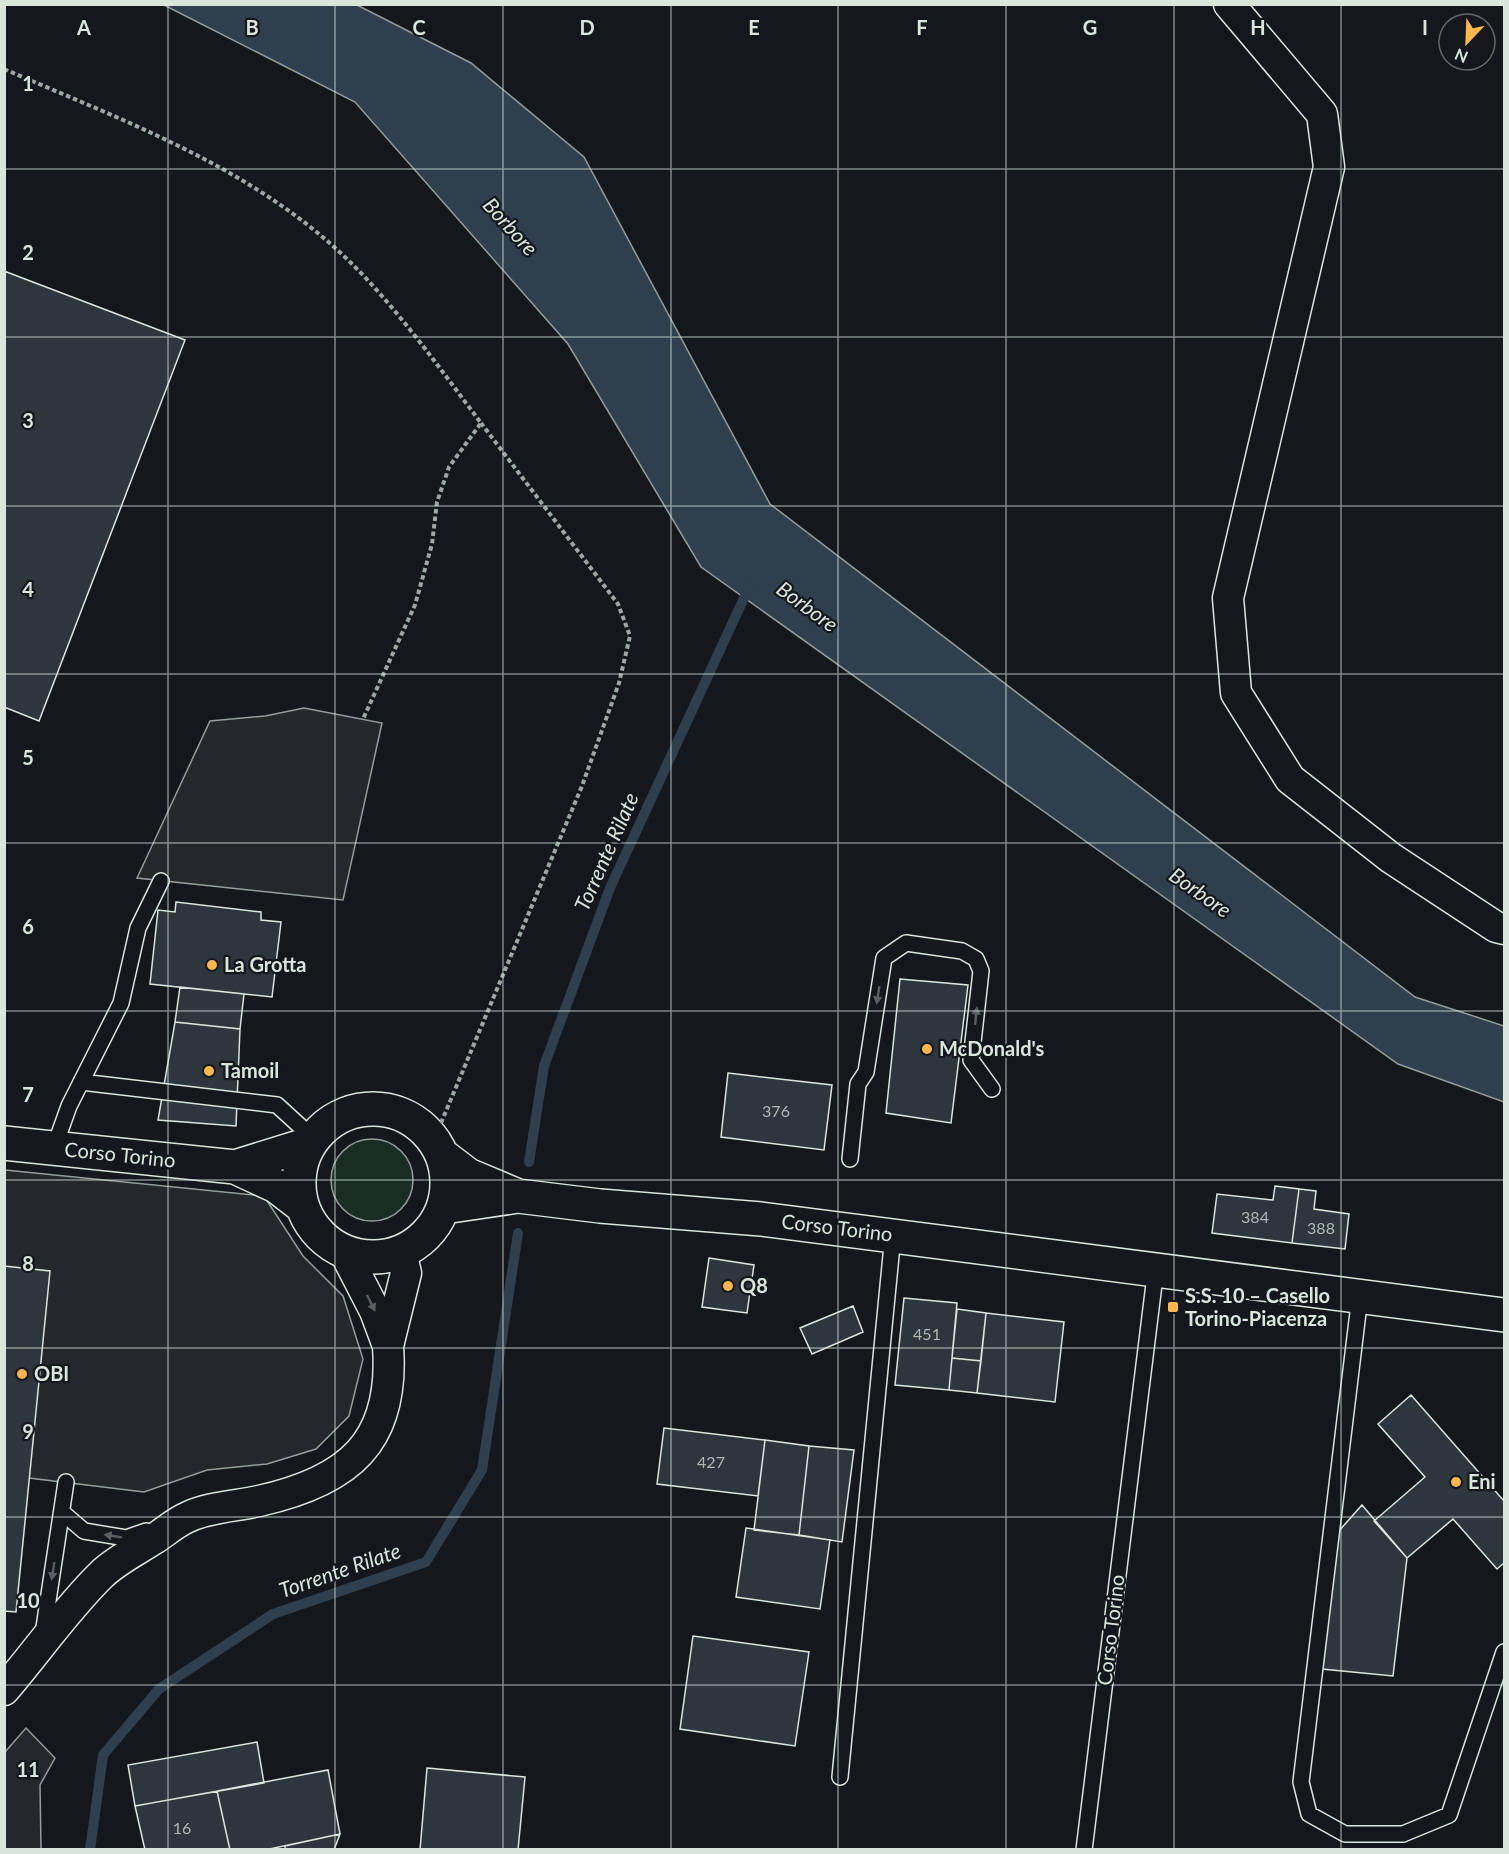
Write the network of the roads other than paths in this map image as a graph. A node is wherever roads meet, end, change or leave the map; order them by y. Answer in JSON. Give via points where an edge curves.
{"nodes":[{"id":1,"x":1229,"y":4,"type":"edge"},
{"id":2,"x":161,"y":880,"type":"dead end"},
{"id":3,"x":1504,"y":929,"type":"edge"},
{"id":4,"x":81,"y":1082,"type":"junction"},
{"id":5,"x":992,"y":1089,"type":"dead end"},
{"id":6,"x":311,"y":1141,"type":"junction"},
{"id":7,"x":4,"y":1143,"type":"edge"},
{"id":8,"x":438,"y":1147,"type":"junction"},
{"id":9,"x":54,"y":1148,"type":"junction"},
{"id":10,"x":850,"y":1159,"type":"dead end"},
{"id":11,"x":235,"y":1167,"type":"junction"},
{"id":12,"x":518,"y":1196,"type":"junction"},
{"id":13,"x":302,"y":1206,"type":"junction"},
{"id":14,"x":444,"y":1208,"type":"junction"},
{"id":15,"x":893,"y":1235,"type":"junction"},
{"id":16,"x":344,"y":1251,"type":"junction"},
{"id":17,"x":400,"y":1252,"type":"junction"},
{"id":18,"x":1156,"y":1268,"type":"junction"},
{"id":19,"x":1360,"y":1296,"type":"junction"},
{"id":20,"x":1504,"y":1315,"type":"edge"},
{"id":21,"x":388,"y":1346,"type":"junction"},
{"id":22,"x":66,"y":1482,"type":"dead end"},
{"id":23,"x":63,"y":1513,"type":"junction"},
{"id":24,"x":189,"y":1516,"type":"junction"},
{"id":25,"x":41,"y":1647,"type":"junction"},
{"id":26,"x":1504,"y":1652,"type":"edge"},
{"id":27,"x":4,"y":1690,"type":"edge"},
{"id":28,"x":840,"y":1777,"type":"dead end"},
{"id":29,"x":1084,"y":1850,"type":"edge"}],
"edges":[{"from":1,"to":3,"type":"street","via":[[1322,114],[1329,167],[1228,598],[1236,693],[1290,779],[1391,858]]},
{"from":2,"to":4,"type":"lane","via":[[138,928],[121,1003]]},
{"from":4,"to":6,"type":"lane","via":[[277,1105]]},
{"from":4,"to":9,"type":"lane"},
{"from":5,"to":10,"type":"lane","one_way":true,"via":[[971,1060],[981,971],[976,959],[962,951],[906,943],[884,958],[866,1072],[858,1084]]},
{"from":6,"to":8,"type":"main road","name":"Corso Torino","via":[[330,1122],[351,1111],[374,1108],[397,1112],[417,1123]]},
{"from":6,"to":11,"type":"main road","name":"Corso Torino"},
{"from":6,"to":13,"type":"main road","name":"Corso Torino","via":[[299,1175]]},
{"from":7,"to":9,"type":"main road","name":"Corso Torino"},
{"from":8,"to":12,"type":"main road","name":"Corso Torino","via":[[468,1175]]},
{"from":8,"to":14,"type":"main road","name":"Corso Torino","via":[[447,1174]]},
{"from":9,"to":11,"type":"main road","name":"Corso Torino"},
{"from":11,"to":13,"type":"main road","name":"Corso Torino","via":[[276,1186]]},
{"from":12,"to":14,"type":"main road","name":"Corso Torino"},
{"from":12,"to":15,"type":"main road","name":"Corso Torino"},
{"from":13,"to":16,"type":"main road","name":"Corso Torino","via":[[312,1225]]},
{"from":14,"to":17,"type":"main road","name":"Corso Torino","via":[[434,1227],[419,1242]]},
{"from":15,"to":18,"type":"main road","name":"Corso Torino"},
{"from":15,"to":28,"type":"lane"},
{"from":16,"to":17,"type":"main road","name":"Corso Torino","via":[[362,1257]]},
{"from":16,"to":21,"type":"street","one_way":true},
{"from":17,"to":21,"type":"street","via":[[406,1273]]},
{"from":18,"to":19,"type":"main road","name":"Corso Torino"},
{"from":18,"to":29,"type":"lane","name":"Corso Torino"},
{"from":19,"to":20,"type":"main road","name":"Corso Torino"},
{"from":19,"to":26,"type":"lane","via":[[1301,1782],[1309,1814],[1345,1834],[1403,1834],[1449,1815]]},
{"from":21,"to":24,"type":"street","via":[[388,1396],[379,1423],[368,1445],[341,1471],[278,1497]]},
{"from":22,"to":23,"type":"lane"},
{"from":24,"to":23,"type":"lane","one_way":true,"via":[[126,1538],[84,1531]]},
{"from":23,"to":25,"type":"lane","one_way":true},
{"from":24,"to":25,"type":"street","via":[[102,1574]]},
{"from":25,"to":27,"type":"street"}]}
